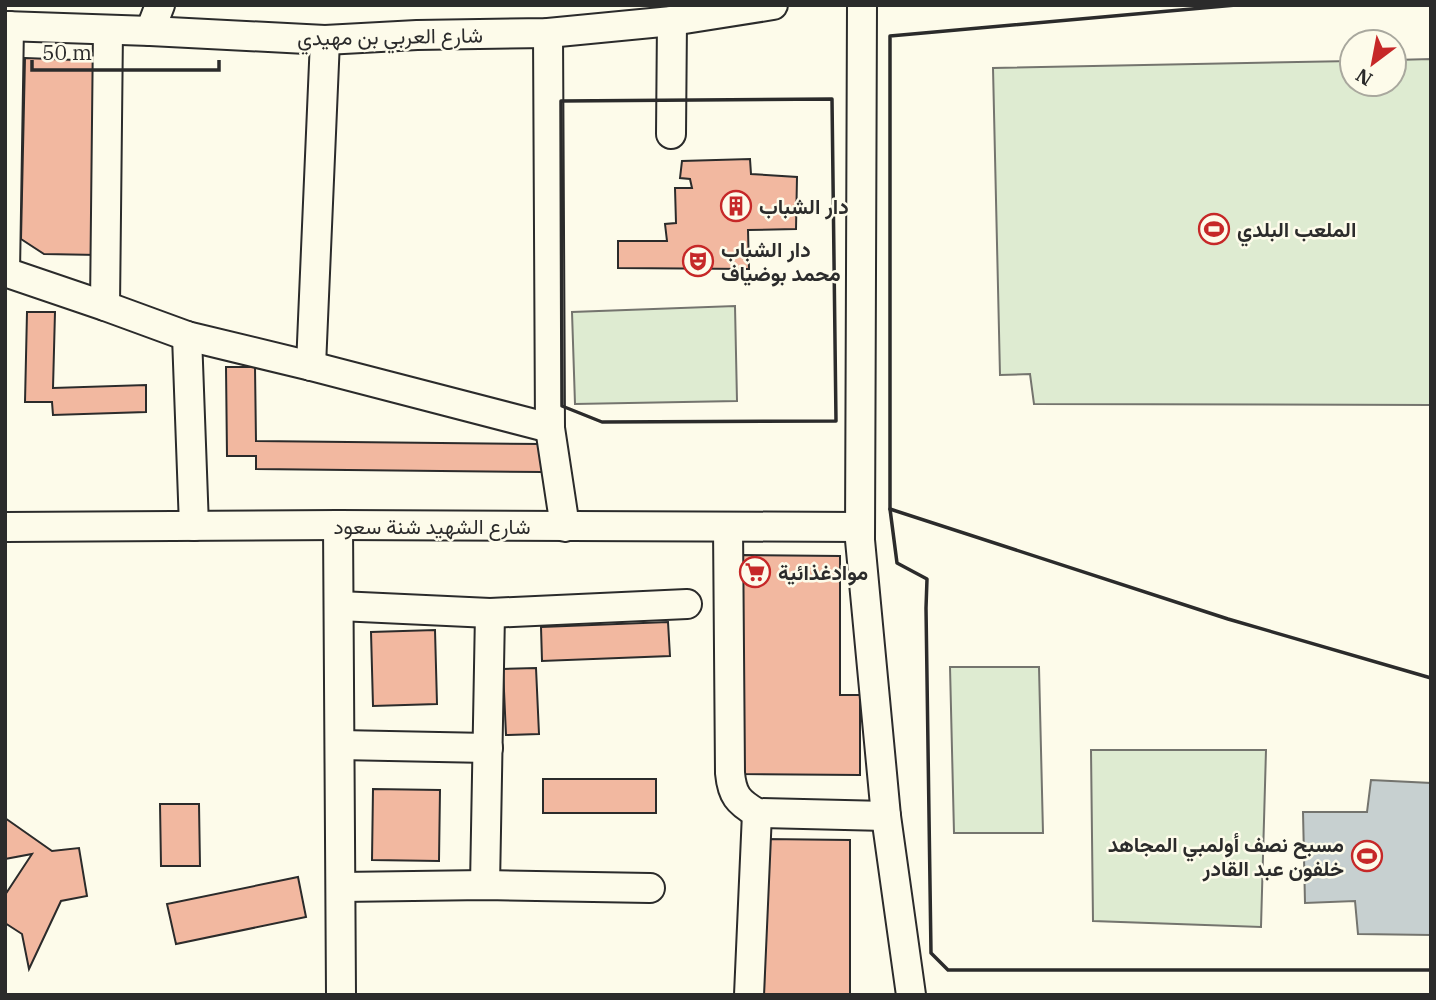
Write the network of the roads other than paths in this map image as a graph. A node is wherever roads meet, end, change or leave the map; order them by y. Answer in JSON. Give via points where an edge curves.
{"nodes":[{"id":1,"x":773,"y":5,"type":"edge"},
{"id":2,"x":862,"y":5,"type":"edge"},
{"id":3,"x":138,"y":20,"type":"edge"},
{"id":4,"x":672,"y":21,"type":"junction"},
{"id":5,"x":7,"y":26,"type":"edge"},
{"id":6,"x":548,"y":33,"type":"junction"},
{"id":7,"x":325,"y":40,"type":"junction"},
{"id":8,"x":671,"y":134,"type":"dead end"},
{"id":9,"x":5,"y":271,"type":"edge"},
{"id":10,"x":105,"y":306,"type":"junction"},
{"id":11,"x":187,"y":336,"type":"junction"},
{"id":12,"x":311,"y":366,"type":"junction"},
{"id":13,"x":550,"y":428,"type":"junction"},
{"id":14,"x":338,"y":525,"type":"junction"},
{"id":15,"x":194,"y":526,"type":"junction"},
{"id":16,"x":5,"y":527,"type":"edge"},
{"id":17,"x":565,"y":527,"type":"junction"},
{"id":18,"x":728,"y":527,"type":"junction"},
{"id":19,"x":860,"y":527,"type":"junction"},
{"id":20,"x":687,"y":604,"type":"dead end"},
{"id":21,"x":339,"y":606,"type":"junction"},
{"id":22,"x":490,"y":612,"type":"junction"},
{"id":23,"x":340,"y":746,"type":"junction"},
{"id":24,"x":488,"y":748,"type":"junction"},
{"id":25,"x":757,"y":813,"type":"junction"},
{"id":26,"x":886,"y":816,"type":"junction"},
{"id":27,"x":485,"y":885,"type":"junction"},
{"id":28,"x":341,"y":887,"type":"junction"},
{"id":29,"x":650,"y":888,"type":"dead end"},
{"id":30,"x":341,"y":995,"type":"edge"},
{"id":31,"x":749,"y":995,"type":"edge"},
{"id":32,"x":911,"y":995,"type":"edge"}],
"edges":[{"from":1,"to":4,"type":"street","name":"شارع العربي بن مهيدي"},
{"from":2,"to":19,"type":"street"},
{"from":3,"to":5,"type":"street","name":"شارع العربي بن مهيدي"},
{"from":3,"to":7,"type":"street","name":"شارع العربي بن مهيدي"},
{"from":3,"to":10,"type":"street"},
{"from":4,"to":6,"type":"street","name":"شارع العربي بن مهيدي"},
{"from":4,"to":8,"type":"street"},
{"from":5,"to":9,"type":"street"},
{"from":6,"to":7,"type":"street","name":"شارع العربي بن مهيدي"},
{"from":6,"to":13,"type":"street"},
{"from":7,"to":12,"type":"street"},
{"from":9,"to":10,"type":"street"},
{"from":10,"to":11,"type":"street"},
{"from":11,"to":12,"type":"street"},
{"from":11,"to":15,"type":"street"},
{"from":12,"to":13,"type":"street"},
{"from":13,"to":17,"type":"street"},
{"from":14,"to":15,"type":"street","name":"شارع الشهيد شنة سعود"},
{"from":14,"to":17,"type":"street","name":"شارع الشهيد شنة سعود"},
{"from":14,"to":21,"type":"street"},
{"from":15,"to":16,"type":"street","name":"شارع الشهيد شنة سعود"},
{"from":17,"to":18,"type":"street","name":"شارع الشهيد شنة سعود"},
{"from":18,"to":19,"type":"street","name":"شارع الشهيد شنة سعود"},
{"from":18,"to":25,"type":"street","via":[[731,787],[737,798]]},
{"from":19,"to":26,"type":"street"},
{"from":20,"to":22,"type":"street"},
{"from":21,"to":22,"type":"street"},
{"from":21,"to":23,"type":"street"},
{"from":22,"to":24,"type":"street"},
{"from":23,"to":24,"type":"street"},
{"from":23,"to":28,"type":"street"},
{"from":24,"to":27,"type":"street"},
{"from":25,"to":26,"type":"street"},
{"from":25,"to":31,"type":"street"},
{"from":26,"to":32,"type":"street"},
{"from":27,"to":28,"type":"street"},
{"from":27,"to":29,"type":"street"},
{"from":28,"to":30,"type":"street"}]}
